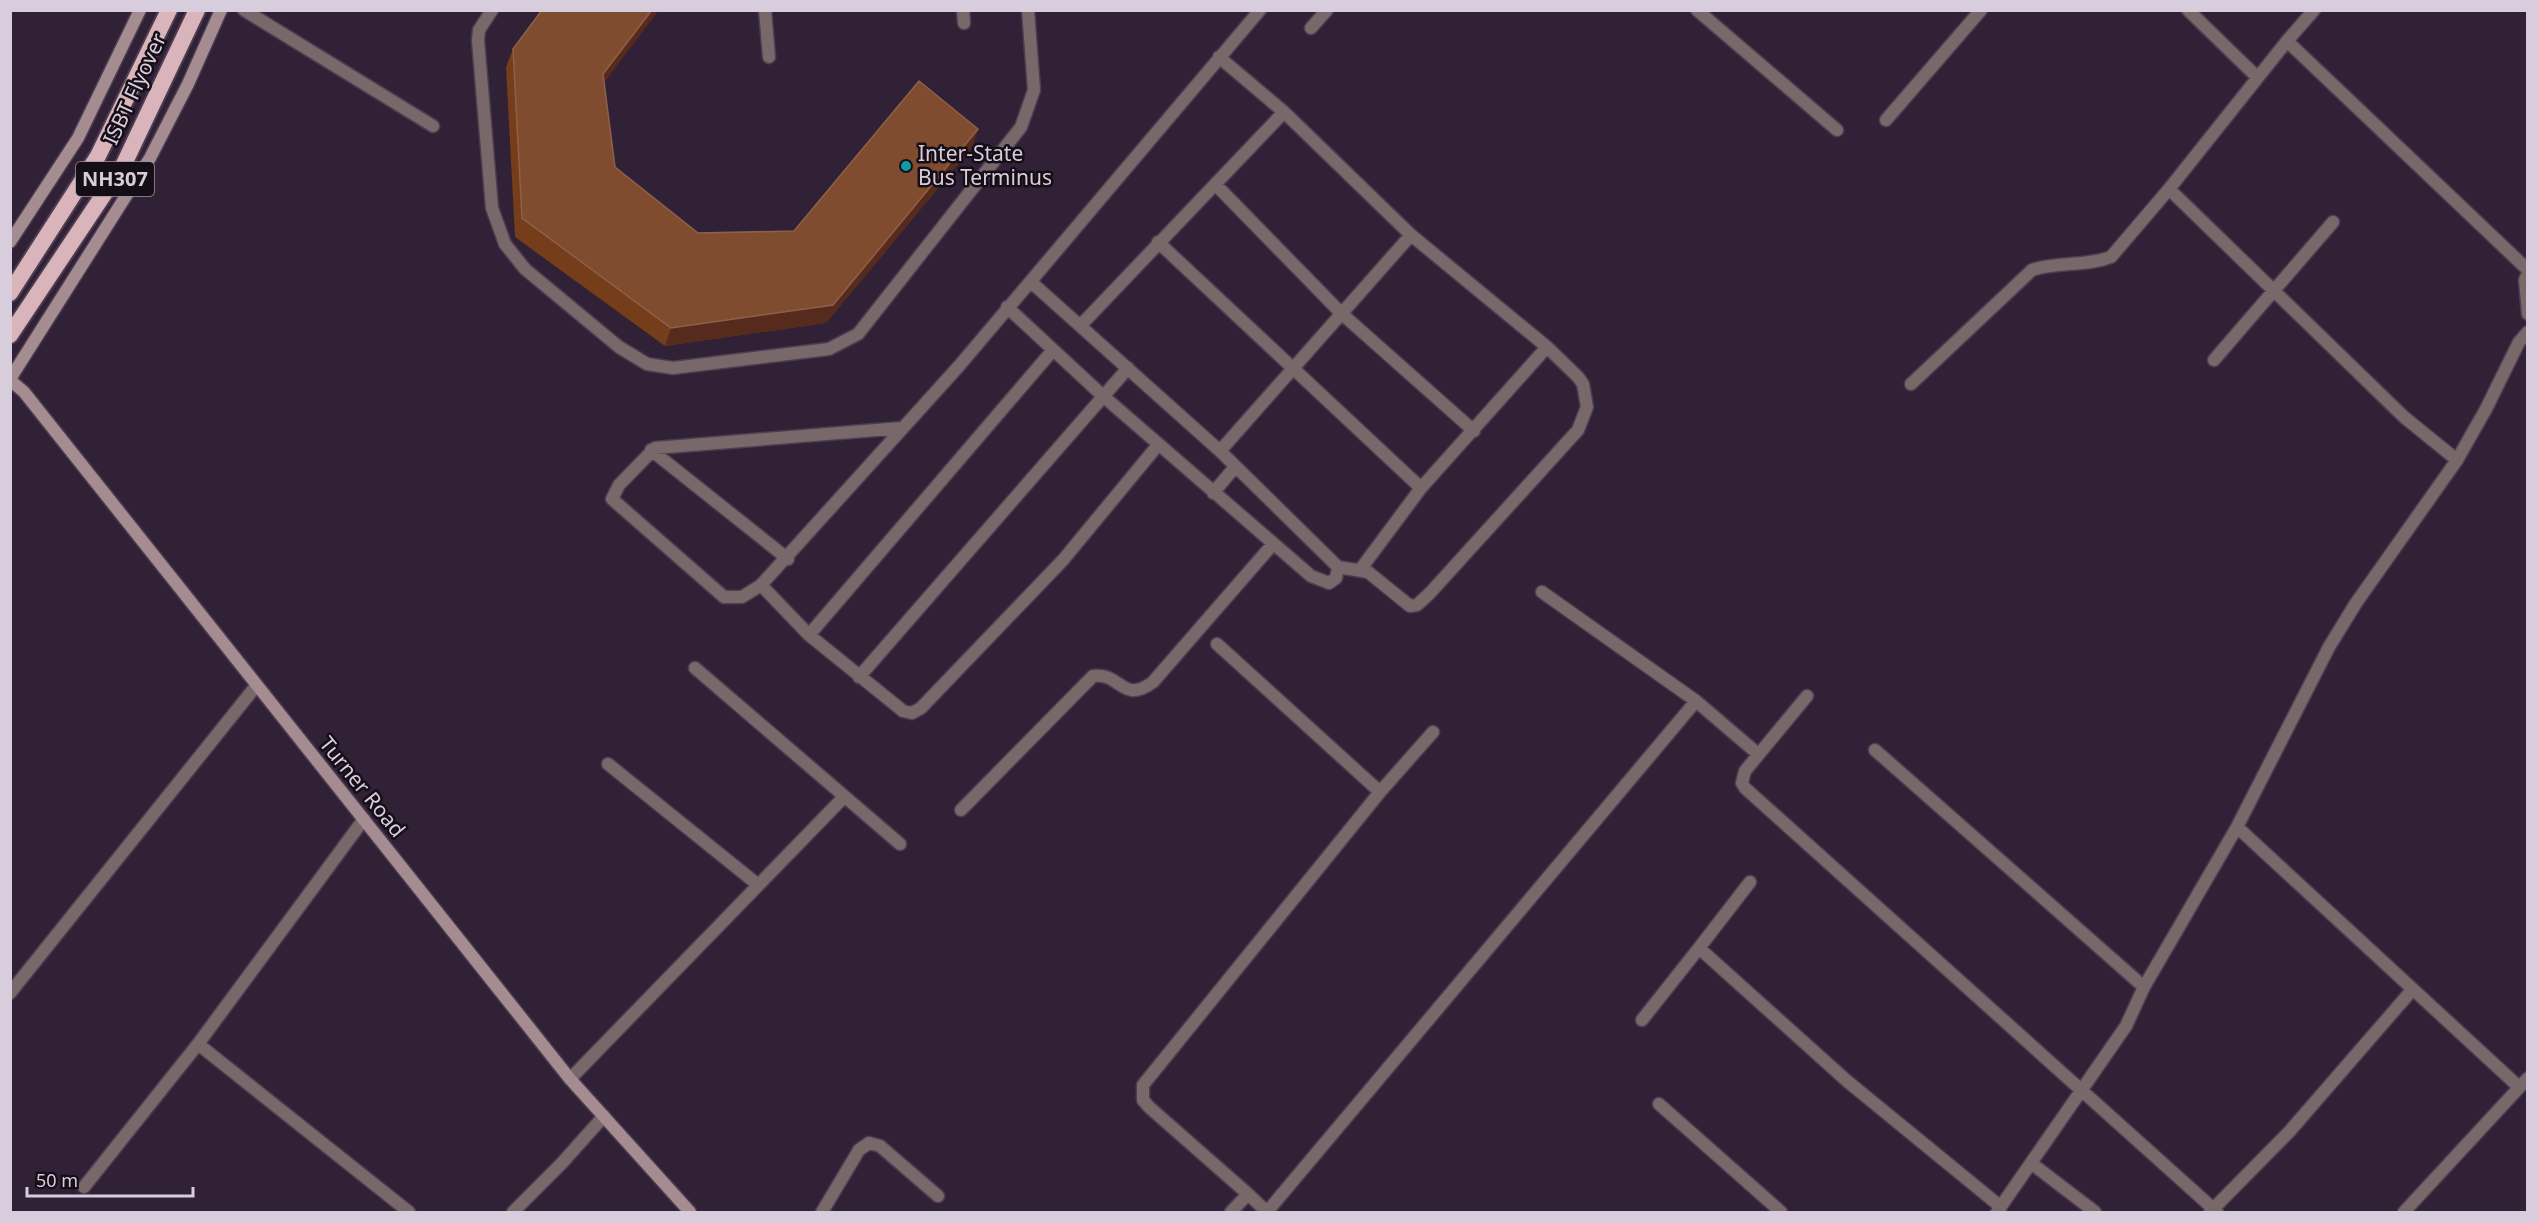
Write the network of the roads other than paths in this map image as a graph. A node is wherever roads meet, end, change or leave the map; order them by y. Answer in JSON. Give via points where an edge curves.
{"nodes":[{"id":1,"x":140,"y":10,"type":"edge"},
{"id":2,"x":169,"y":10,"type":"edge"},
{"id":3,"x":197,"y":10,"type":"edge"},
{"id":4,"x":220,"y":10,"type":"edge"},
{"id":5,"x":244,"y":10,"type":"edge"},
{"id":6,"x":492,"y":10,"type":"edge"},
{"id":7,"x":765,"y":10,"type":"edge"},
{"id":8,"x":1028,"y":10,"type":"edge"},
{"id":9,"x":1260,"y":10,"type":"edge"},
{"id":10,"x":1327,"y":10,"type":"edge"},
{"id":11,"x":1697,"y":10,"type":"edge"},
{"id":12,"x":1981,"y":10,"type":"edge"},
{"id":13,"x":2188,"y":10,"type":"edge"},
{"id":14,"x":2314,"y":10,"type":"edge"},
{"id":15,"x":1311,"y":28,"type":"dead end"},
{"id":16,"x":2287,"y":41,"type":"junction"},
{"id":17,"x":769,"y":57,"type":"dead end"},
{"id":18,"x":1219,"y":57,"type":"junction"},
{"id":19,"x":2257,"y":77,"type":"junction"},
{"id":20,"x":1284,"y":112,"type":"junction"},
{"id":21,"x":1886,"y":120,"type":"dead end"},
{"id":22,"x":434,"y":126,"type":"dead end"},
{"id":23,"x":1837,"y":130,"type":"dead end"},
{"id":24,"x":1216,"y":185,"type":"junction"},
{"id":25,"x":2169,"y":189,"type":"junction"},
{"id":26,"x":2333,"y":222,"type":"dead end"},
{"id":27,"x":1412,"y":235,"type":"junction"},
{"id":28,"x":10,"y":242,"type":"edge"},
{"id":29,"x":1158,"y":242,"type":"junction"},
{"id":30,"x":2528,"y":271,"type":"edge"},
{"id":31,"x":1031,"y":282,"type":"junction"},
{"id":32,"x":10,"y":293,"type":"edge"},
{"id":33,"x":2275,"y":293,"type":"junction"},
{"id":34,"x":1007,"y":307,"type":"junction"},
{"id":35,"x":1341,"y":313,"type":"junction"},
{"id":36,"x":2528,"y":314,"type":"edge"},
{"id":37,"x":1081,"y":325,"type":"junction"},
{"id":38,"x":2528,"y":332,"type":"edge"},
{"id":39,"x":10,"y":335,"type":"edge"},
{"id":40,"x":1547,"y":347,"type":"junction"},
{"id":41,"x":1053,"y":350,"type":"junction"},
{"id":42,"x":2214,"y":360,"type":"dead end"},
{"id":43,"x":1292,"y":367,"type":"junction"},
{"id":44,"x":1128,"y":368,"type":"junction"},
{"id":45,"x":10,"y":379,"type":"edge"},
{"id":46,"x":1911,"y":384,"type":"dead end"},
{"id":47,"x":1103,"y":396,"type":"junction"},
{"id":48,"x":901,"y":428,"type":"junction"},
{"id":49,"x":1474,"y":431,"type":"junction"},
{"id":50,"x":1158,"y":445,"type":"junction"},
{"id":51,"x":651,"y":450,"type":"junction"},
{"id":52,"x":1220,"y":451,"type":"junction"},
{"id":53,"x":2457,"y":460,"type":"junction"},
{"id":54,"x":1234,"y":467,"type":"junction"},
{"id":55,"x":1421,"y":488,"type":"junction"},
{"id":56,"x":1213,"y":493,"type":"junction"},
{"id":57,"x":1273,"y":544,"type":"junction"},
{"id":58,"x":788,"y":559,"type":"junction"},
{"id":59,"x":1338,"y":567,"type":"junction"},
{"id":60,"x":1360,"y":570,"type":"junction"},
{"id":61,"x":761,"y":585,"type":"junction"},
{"id":62,"x":1542,"y":592,"type":"dead end"},
{"id":63,"x":809,"y":635,"type":"junction"},
{"id":64,"x":1217,"y":644,"type":"dead end"},
{"id":65,"x":695,"y":668,"type":"dead end"},
{"id":66,"x":859,"y":677,"type":"junction"},
{"id":67,"x":256,"y":686,"type":"junction"},
{"id":68,"x":1807,"y":696,"type":"dead end"},
{"id":69,"x":1696,"y":701,"type":"junction"},
{"id":70,"x":1433,"y":732,"type":"dead end"},
{"id":71,"x":1875,"y":750,"type":"dead end"},
{"id":72,"x":1758,"y":754,"type":"junction"},
{"id":73,"x":608,"y":764,"type":"dead end"},
{"id":74,"x":1380,"y":792,"type":"junction"},
{"id":75,"x":843,"y":798,"type":"junction"},
{"id":76,"x":961,"y":810,"type":"dead end"},
{"id":77,"x":364,"y":819,"type":"junction"},
{"id":78,"x":2237,"y":827,"type":"junction"},
{"id":79,"x":900,"y":844,"type":"dead end"},
{"id":80,"x":1750,"y":882,"type":"dead end"},
{"id":81,"x":757,"y":884,"type":"junction"},
{"id":82,"x":1699,"y":948,"type":"junction"},
{"id":83,"x":2144,"y":987,"type":"junction"},
{"id":84,"x":2413,"y":989,"type":"junction"},
{"id":85,"x":10,"y":993,"type":"edge"},
{"id":86,"x":1642,"y":1020,"type":"dead end"},
{"id":87,"x":198,"y":1044,"type":"junction"},
{"id":88,"x":570,"y":1079,"type":"junction"},
{"id":89,"x":2523,"y":1082,"type":"edge"},
{"id":90,"x":2081,"y":1089,"type":"junction"},
{"id":91,"x":1659,"y":1104,"type":"dead end"},
{"id":92,"x":603,"y":1116,"type":"junction"},
{"id":93,"x":2031,"y":1162,"type":"junction"},
{"id":94,"x":84,"y":1187,"type":"dead end"},
{"id":95,"x":1248,"y":1194,"type":"junction"},
{"id":96,"x":939,"y":1196,"type":"dead end"},
{"id":97,"x":1999,"y":1210,"type":"edge"},
{"id":98,"x":2214,"y":1211,"type":"edge"},
{"id":99,"x":409,"y":1212,"type":"edge"},
{"id":100,"x":513,"y":1212,"type":"edge"},
{"id":101,"x":690,"y":1212,"type":"edge"},
{"id":102,"x":822,"y":1212,"type":"edge"},
{"id":103,"x":1231,"y":1212,"type":"edge"},
{"id":104,"x":1268,"y":1212,"type":"edge"},
{"id":105,"x":1781,"y":1212,"type":"edge"},
{"id":106,"x":2095,"y":1212,"type":"edge"},
{"id":107,"x":2404,"y":1212,"type":"edge"}],
"edges":[{"from":1,"to":28,"type":"main road","via":[[78,138]]},
{"from":2,"to":32,"type":"highway","name":"ISBT Flyover","number":"NH307","via":[[99,156]]},
{"from":3,"to":39,"type":"highway","name":"ISBT Flyover","number":"NH307","via":[[124,164]]},
{"from":4,"to":45,"type":"main road","via":[[150,158]]},
{"from":5,"to":22,"type":"street"},
{"from":6,"to":8,"type":"street","via":[[479,30],[478,40],[492,208],[505,244],[525,269],[619,347],[647,364],[673,368],[829,349],[858,334],[1021,127],[1034,90]]},
{"from":7,"to":17,"type":"street"},
{"from":9,"to":18,"type":"street"},
{"from":10,"to":15,"type":"street"},
{"from":11,"to":23,"type":"street"},
{"from":12,"to":21,"type":"street"},
{"from":13,"to":19,"type":"street"},
{"from":14,"to":16,"type":"street"},
{"from":16,"to":19,"type":"street"},
{"from":16,"to":30,"type":"street"},
{"from":18,"to":20,"type":"street"},
{"from":18,"to":31,"type":"street"},
{"from":19,"to":25,"type":"street"},
{"from":20,"to":24,"type":"street"},
{"from":20,"to":27,"type":"street"},
{"from":24,"to":29,"type":"street"},
{"from":24,"to":35,"type":"street"},
{"from":25,"to":33,"type":"street"},
{"from":25,"to":46,"type":"street","via":[[2111,257],[2032,270]]},
{"from":26,"to":33,"type":"street"},
{"from":27,"to":35,"type":"street"},
{"from":27,"to":40,"type":"street"},
{"from":29,"to":37,"type":"street"},
{"from":29,"to":43,"type":"street"},
{"from":30,"to":36,"type":"street"},
{"from":31,"to":34,"type":"street"},
{"from":31,"to":37,"type":"street"},
{"from":33,"to":42,"type":"street"},
{"from":33,"to":53,"type":"street","via":[[2404,417]]},
{"from":34,"to":41,"type":"street"},
{"from":34,"to":48,"type":"street"},
{"from":35,"to":43,"type":"street"},
{"from":35,"to":49,"type":"street"},
{"from":37,"to":44,"type":"street"},
{"from":38,"to":53,"type":"street","via":[[2519,342]]},
{"from":40,"to":49,"type":"street"},
{"from":40,"to":60,"type":"street","via":[[1582,384],[1587,406],[1578,430],[1417,605],[1407,605],[1378,578]]},
{"from":41,"to":47,"type":"street"},
{"from":41,"to":63,"type":"street"},
{"from":43,"to":52,"type":"street"},
{"from":43,"to":55,"type":"street"},
{"from":44,"to":47,"type":"street"},
{"from":44,"to":52,"type":"street"},
{"from":45,"to":67,"type":"main road","name":"Turner Road"},
{"from":47,"to":50,"type":"street"},
{"from":47,"to":66,"type":"street"},
{"from":48,"to":51,"type":"street"},
{"from":48,"to":58,"type":"street"},
{"from":49,"to":55,"type":"street"},
{"from":50,"to":56,"type":"street"},
{"from":50,"to":66,"type":"street","via":[[1063,560],[921,708],[912,713],[903,711]]},
{"from":51,"to":58,"type":"street"},
{"from":51,"to":61,"type":"street","via":[[614,491],[612,499],[616,505],[724,597],[742,597]]},
{"from":52,"to":54,"type":"street"},
{"from":53,"to":78,"type":"street","via":[[2340,630]]},
{"from":54,"to":56,"type":"street"},
{"from":54,"to":59,"type":"street"},
{"from":55,"to":60,"type":"street"},
{"from":56,"to":57,"type":"street"},
{"from":57,"to":59,"type":"street","via":[[1325,583],[1336,578]]},
{"from":57,"to":76,"type":"street","via":[[1153,682],[1136,692],[1110,678],[1093,676]]},
{"from":58,"to":61,"type":"street"},
{"from":59,"to":60,"type":"street"},
{"from":61,"to":63,"type":"street"},
{"from":62,"to":69,"type":"street"},
{"from":63,"to":66,"type":"street"},
{"from":64,"to":74,"type":"street"},
{"from":65,"to":75,"type":"street"},
{"from":67,"to":77,"type":"main road","name":"Turner Road"},
{"from":67,"to":85,"type":"street"},
{"from":68,"to":72,"type":"street"},
{"from":69,"to":72,"type":"street"},
{"from":69,"to":104,"type":"street"},
{"from":70,"to":74,"type":"street"},
{"from":71,"to":83,"type":"street"},
{"from":72,"to":90,"type":"street","via":[[1745,771],[1745,788]]},
{"from":73,"to":81,"type":"street"},
{"from":74,"to":95,"type":"street","via":[[1143,1084],[1143,1100],[1149,1107]]},
{"from":75,"to":79,"type":"street"},
{"from":75,"to":81,"type":"street"},
{"from":77,"to":87,"type":"street"},
{"from":77,"to":88,"type":"main road","name":"Turner Road"},
{"from":78,"to":83,"type":"street"},
{"from":78,"to":84,"type":"street"},
{"from":80,"to":82,"type":"street"},
{"from":81,"to":88,"type":"street"},
{"from":82,"to":86,"type":"street"},
{"from":82,"to":97,"type":"street"},
{"from":83,"to":90,"type":"street","via":[[2126,1026]]},
{"from":84,"to":89,"type":"street"},
{"from":84,"to":98,"type":"street","via":[[2289,1132]]},
{"from":87,"to":94,"type":"street"},
{"from":87,"to":99,"type":"street"},
{"from":88,"to":92,"type":"main road","name":"Turner Road"},
{"from":89,"to":107,"type":"street"},
{"from":90,"to":93,"type":"street"},
{"from":90,"to":98,"type":"street"},
{"from":91,"to":105,"type":"street"},
{"from":92,"to":100,"type":"street"},
{"from":92,"to":101,"type":"main road","name":"Turner Road"},
{"from":93,"to":97,"type":"street"},
{"from":93,"to":106,"type":"street"},
{"from":95,"to":103,"type":"street"},
{"from":95,"to":104,"type":"street"},
{"from":96,"to":102,"type":"street","via":[[880,1146],[869,1143],[859,1150]]}]}
